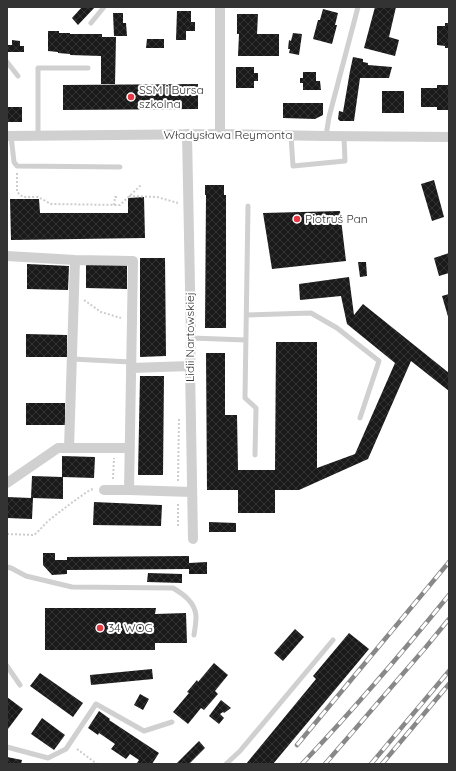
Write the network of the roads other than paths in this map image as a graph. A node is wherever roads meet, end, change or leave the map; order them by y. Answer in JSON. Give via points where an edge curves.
{"nodes":[{"id":1,"x":104,"y":7,"type":"edge"},
{"id":2,"x":220,"y":7,"type":"edge"},
{"id":3,"x":358,"y":7,"type":"edge"},
{"id":4,"x":91,"y":23,"type":"dead end"},
{"id":5,"x":7,"y":62,"type":"edge"},
{"id":6,"x":88,"y":68,"type":"dead end"},
{"id":7,"x":18,"y":76,"type":"dead end"},
{"id":8,"x":187,"y":134,"type":"junction"},
{"id":9,"x":220,"y":134,"type":"junction"},
{"id":10,"x":9,"y":136,"type":"edge"},
{"id":11,"x":38,"y":136,"type":"junction"},
{"id":12,"x":291,"y":136,"type":"junction"},
{"id":13,"x":326,"y":136,"type":"junction"},
{"id":14,"x":344,"y":137,"type":"junction"},
{"id":15,"x":449,"y":138,"type":"edge"},
{"id":16,"x":120,"y":167,"type":"dead end"},
{"id":17,"x":248,"y":206,"type":"dead end"},
{"id":18,"x":7,"y":256,"type":"edge"},
{"id":19,"x":75,"y":260,"type":"junction"},
{"id":20,"x":247,"y":315,"type":"junction"},
{"id":21,"x":191,"y":338,"type":"junction"},
{"id":22,"x":246,"y":340,"type":"junction"},
{"id":23,"x":72,"y":359,"type":"junction"},
{"id":24,"x":131,"y":365,"type":"junction"},
{"id":25,"x":190,"y":366,"type":"junction"},
{"id":26,"x":360,"y":418,"type":"dead end"},
{"id":27,"x":69,"y":448,"type":"junction"},
{"id":28,"x":130,"y":448,"type":"junction"},
{"id":29,"x":255,"y":455,"type":"dead end"},
{"id":30,"x":7,"y":483,"type":"edge"},
{"id":31,"x":104,"y":490,"type":"road end"},
{"id":32,"x":130,"y":490,"type":"junction"},
{"id":33,"x":192,"y":492,"type":"junction"},
{"id":34,"x":193,"y":539,"type":"dead end"},
{"id":35,"x":7,"y":567,"type":"edge"},
{"id":36,"x":194,"y":635,"type":"dead end"},
{"id":37,"x":333,"y":640,"type":"dead end"},
{"id":38,"x":7,"y":666,"type":"edge"},
{"id":39,"x":20,"y":685,"type":"dead end"},
{"id":40,"x":172,"y":722,"type":"dead end"},
{"id":41,"x":7,"y":747,"type":"edge"},
{"id":42,"x":226,"y":764,"type":"edge"}],
"edges":[{"from":1,"to":4,"type":"lane"},
{"from":2,"to":9,"type":"street"},
{"from":3,"to":13,"type":"lane"},
{"from":5,"to":7,"type":"lane"},
{"from":6,"to":11,"type":"lane","via":[[38,68]]},
{"from":8,"to":9,"type":"street","name":"Władysława Reymonta"},
{"from":8,"to":11,"type":"street","name":"Władysława Reymonta"},
{"from":8,"to":21,"type":"street","name":"Lidii Nartowskiej"},
{"from":9,"to":12,"type":"street","name":"Władysława Reymonta"},
{"from":10,"to":11,"type":"street","name":"Władysława Reymonta"},
{"from":10,"to":16,"type":"lane","via":[[17,166]]},
{"from":12,"to":13,"type":"street","name":"Władysława Reymonta"},
{"from":12,"to":14,"type":"lane","via":[[293,166],[345,161]]},
{"from":13,"to":14,"type":"street","name":"Władysława Reymonta"},
{"from":14,"to":15,"type":"street","name":"Władysława Reymonta"},
{"from":17,"to":20,"type":"lane"},
{"from":18,"to":19,"type":"street"},
{"from":19,"to":23,"type":"street"},
{"from":19,"to":24,"type":"street","via":[[133,261]]},
{"from":20,"to":22,"type":"lane"},
{"from":20,"to":26,"type":"lane","via":[[311,313],[337,328],[379,361]]},
{"from":21,"to":22,"type":"lane"},
{"from":21,"to":25,"type":"street","name":"Lidii Nartowskiej"},
{"from":22,"to":29,"type":"lane","via":[[245,398],[256,408]]},
{"from":23,"to":24,"type":"lane"},
{"from":23,"to":27,"type":"street"},
{"from":24,"to":25,"type":"street"},
{"from":24,"to":28,"type":"street"},
{"from":25,"to":33,"type":"street","name":"Lidii Nartowskiej"},
{"from":27,"to":28,"type":"street"},
{"from":27,"to":30,"type":"street","via":[[58,448]]},
{"from":28,"to":32,"type":"street"},
{"from":31,"to":32,"type":"street"},
{"from":32,"to":33,"type":"street"},
{"from":33,"to":34,"type":"street","name":"Lidii Nartowskiej"},
{"from":35,"to":36,"type":"lane","via":[[26,576],[72,587],[172,588],[185,595],[192,604],[196,614]]},
{"from":37,"to":42,"type":"lane","via":[[240,751]]},
{"from":38,"to":39,"type":"lane"},
{"from":40,"to":41,"type":"lane","via":[[144,731],[96,704],[66,749],[48,758]]}]}
